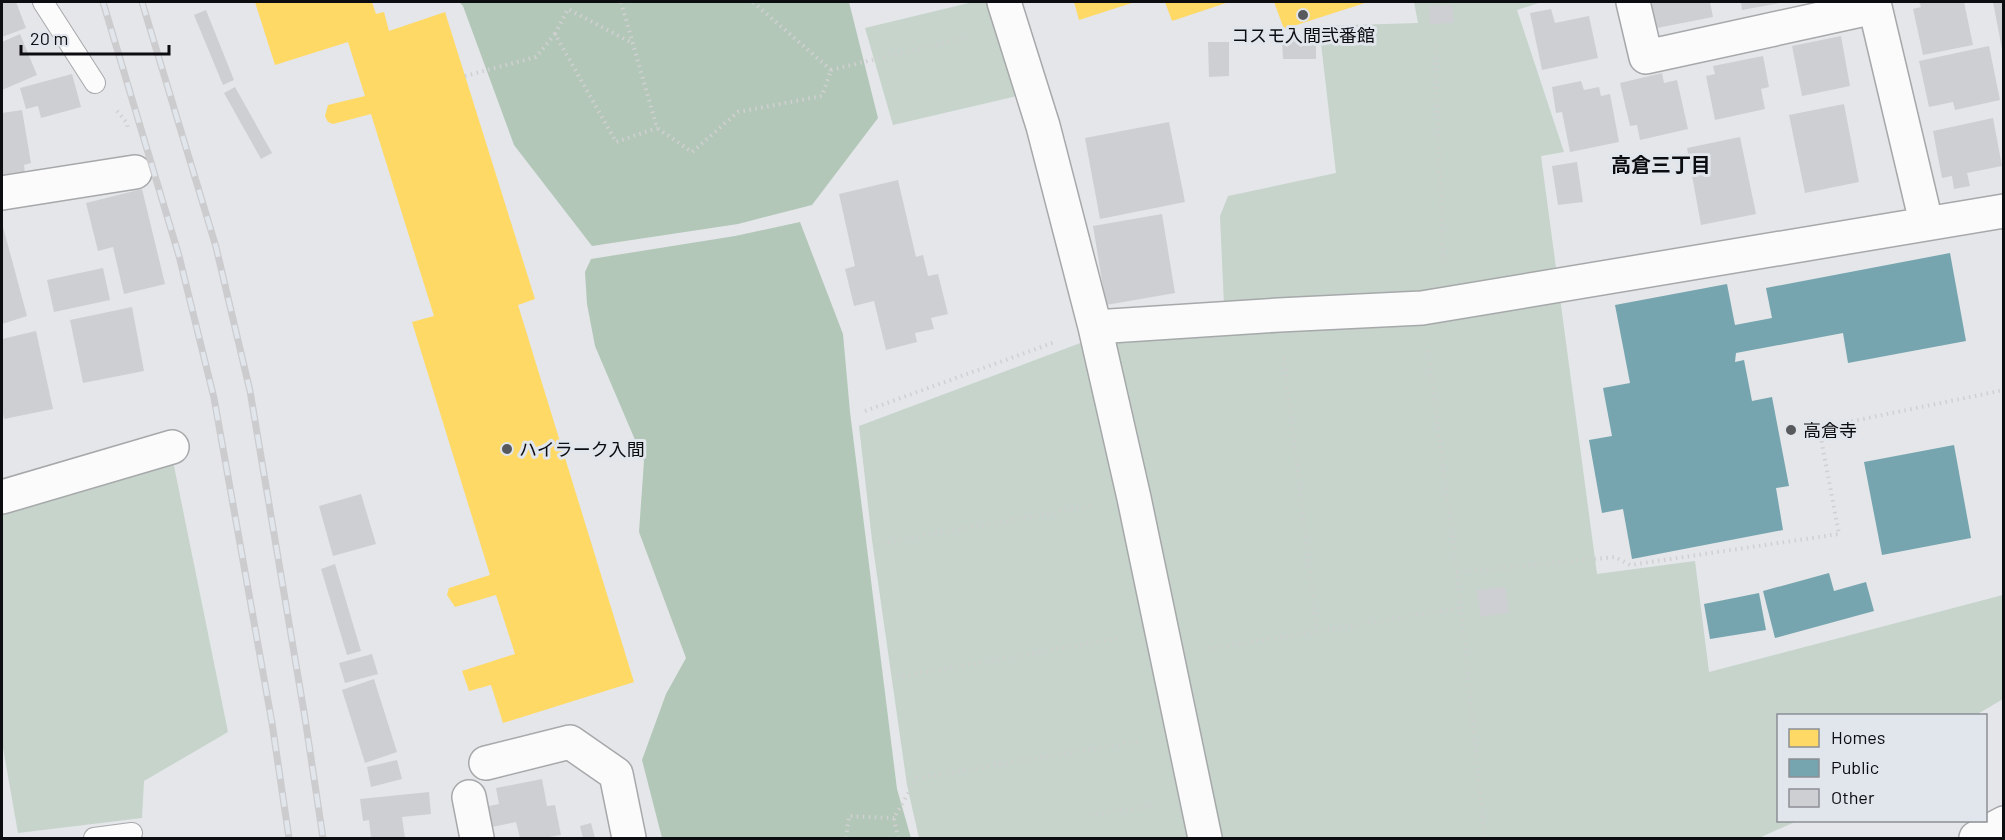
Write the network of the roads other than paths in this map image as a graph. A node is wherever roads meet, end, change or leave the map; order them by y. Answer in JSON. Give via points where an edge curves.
{"nodes":[{"id":1,"x":43,"y":2,"type":"edge"},
{"id":2,"x":1633,"y":2,"type":"edge"},
{"id":3,"x":1008,"y":13,"type":"edge"},
{"id":4,"x":95,"y":83,"type":"road end"},
{"id":5,"x":135,"y":172,"type":"road end"},
{"id":6,"x":2,"y":193,"type":"edge"},
{"id":7,"x":2004,"y":211,"type":"edge"},
{"id":8,"x":1926,"y":222,"type":"junction"},
{"id":9,"x":1095,"y":327,"type":"junction"},
{"id":10,"x":172,"y":447,"type":"dead end"},
{"id":11,"x":2,"y":497,"type":"edge"},
{"id":12,"x":486,"y":763,"type":"dead end"},
{"id":13,"x":470,"y":797,"type":"dead end"},
{"id":14,"x":2004,"y":823,"type":"edge"},
{"id":15,"x":132,"y":833,"type":"dead end"},
{"id":16,"x":94,"y":838,"type":"edge"},
{"id":17,"x":477,"y":838,"type":"edge"},
{"id":18,"x":629,"y":838,"type":"edge"},
{"id":19,"x":1205,"y":838,"type":"edge"},
{"id":20,"x":1976,"y":838,"type":"edge"}],
"edges":[{"from":1,"to":4,"type":"lane"},
{"from":2,"to":8,"type":"street","via":[[1646,57],[1875,7]]},
{"from":3,"to":9,"type":"street","via":[[1043,126]]},
{"from":5,"to":6,"type":"street"},
{"from":7,"to":8,"type":"street"},
{"from":8,"to":9,"type":"street","via":[[1433,307]]},
{"from":9,"to":19,"type":"street"},
{"from":10,"to":11,"type":"street"},
{"from":12,"to":18,"type":"street","via":[[570,742],[616,774]]},
{"from":13,"to":17,"type":"street"},
{"from":14,"to":20,"type":"street"},
{"from":15,"to":16,"type":"lane"}]}
